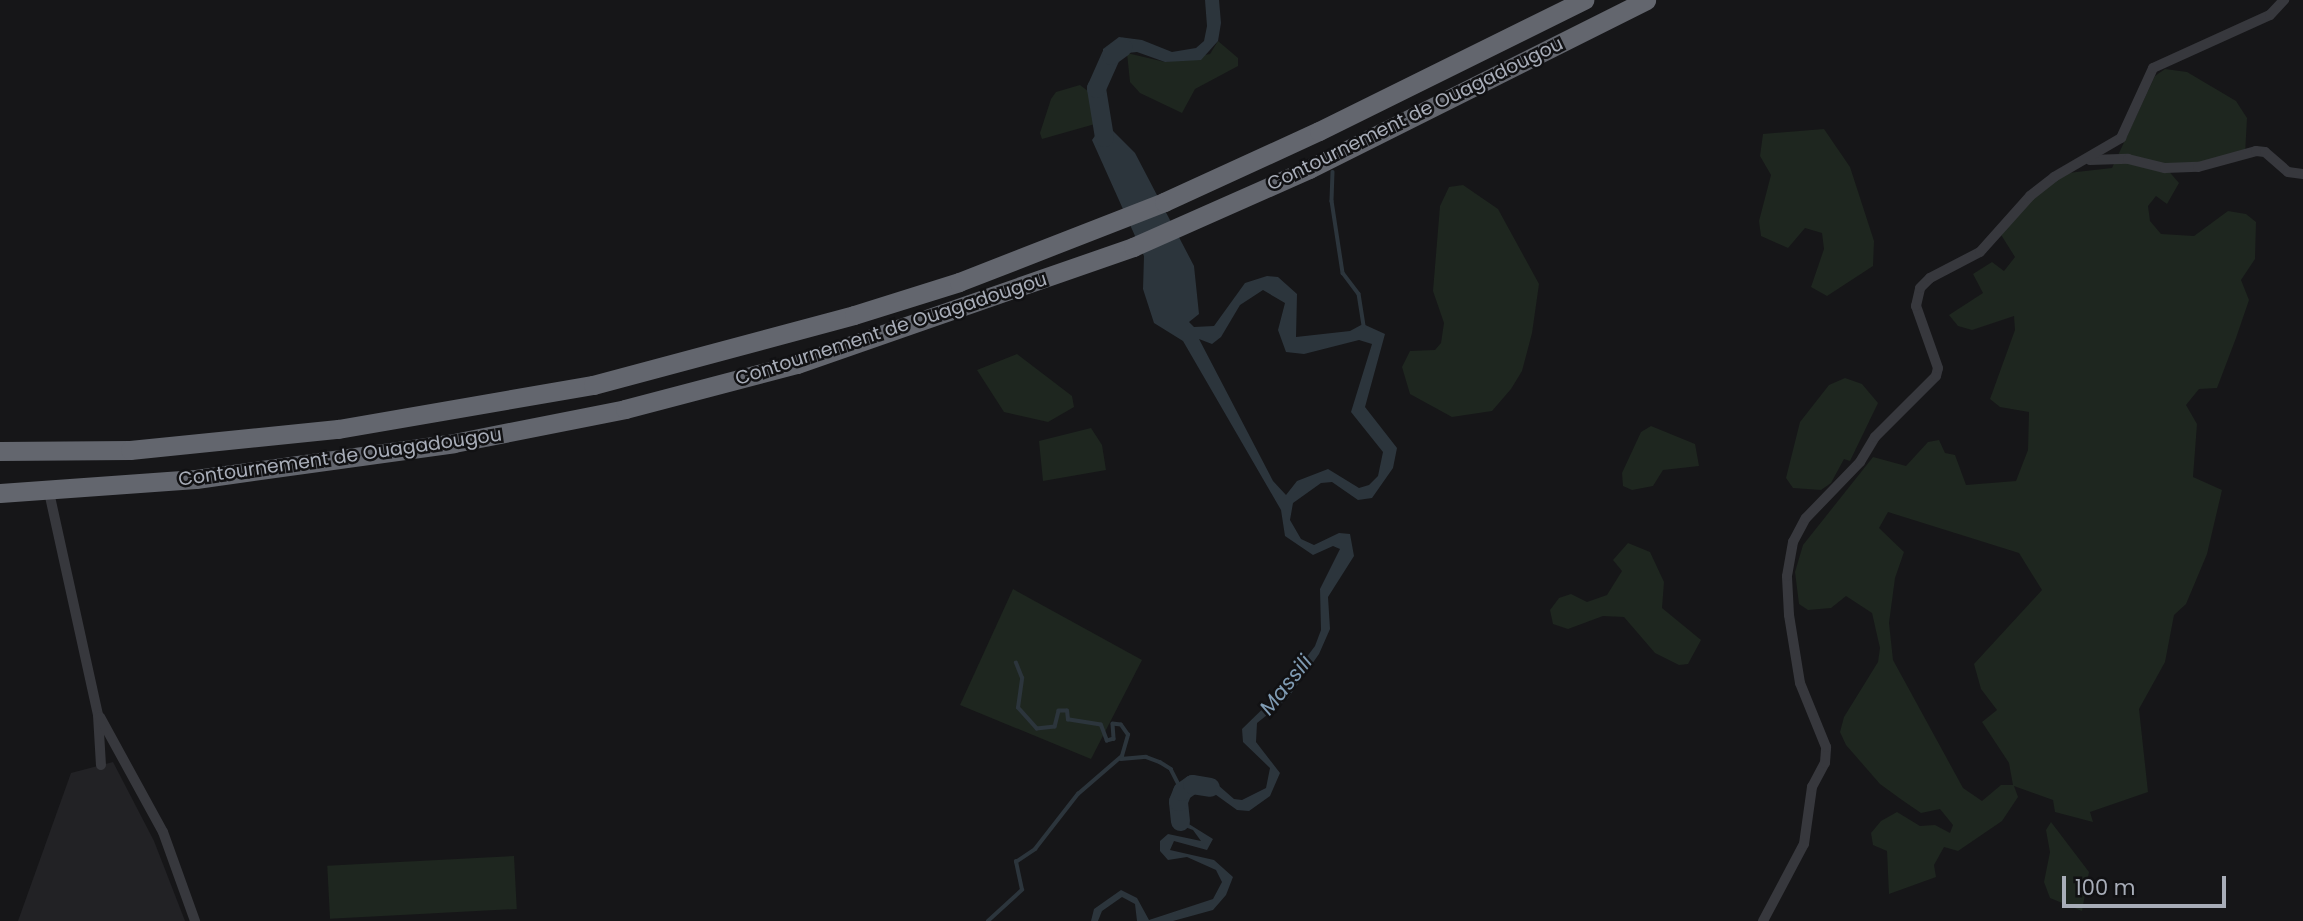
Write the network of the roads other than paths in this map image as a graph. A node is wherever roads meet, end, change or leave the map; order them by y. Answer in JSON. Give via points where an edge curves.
{"nodes":[{"id":1,"x":1584,"y":0,"type":"edge"},
{"id":2,"x":1646,"y":0,"type":"edge"},
{"id":3,"x":2284,"y":0,"type":"edge"},
{"id":4,"x":2087,"y":160,"type":"junction"},
{"id":5,"x":2303,"y":174,"type":"edge"},
{"id":6,"x":0,"y":451,"type":"edge"},
{"id":7,"x":49,"y":492,"type":"junction"},
{"id":8,"x":0,"y":493,"type":"edge"},
{"id":9,"x":98,"y":715,"type":"junction"},
{"id":10,"x":101,"y":765,"type":"dead end"},
{"id":11,"x":195,"y":921,"type":"edge"},
{"id":12,"x":1763,"y":921,"type":"edge"}],
"edges":[{"from":1,"to":6,"type":"highway","name":"Contournement de Ouagadougou","via":[[1164,202],[959,282],[867,311],[593,385],[338,429],[130,450]]},
{"from":2,"to":7,"type":"highway","name":"Contournement de Ouagadougou","via":[[1309,169],[1133,247],[797,364],[625,409],[454,443]]},
{"from":3,"to":4,"type":"street","via":[[2262,19],[2153,68],[2122,138]]},
{"from":4,"to":5,"type":"street","via":[[2129,159],[2165,168],[2198,167],[2256,151],[2265,152],[2288,172]]},
{"from":4,"to":12,"type":"street","via":[[2029,196],[1980,252],[1920,288],[1916,306],[1938,368],[1936,376],[1875,437],[1860,462],[1806,518],[1793,541],[1787,576],[1789,615],[1800,683],[1826,747],[1825,763],[1812,788],[1804,844]]},
{"from":7,"to":8,"type":"highway","name":"Contournement de Ouagadougou"},
{"from":7,"to":9,"type":"street"},
{"from":9,"to":10,"type":"street"},
{"from":9,"to":11,"type":"street","via":[[160,826]]}]}
